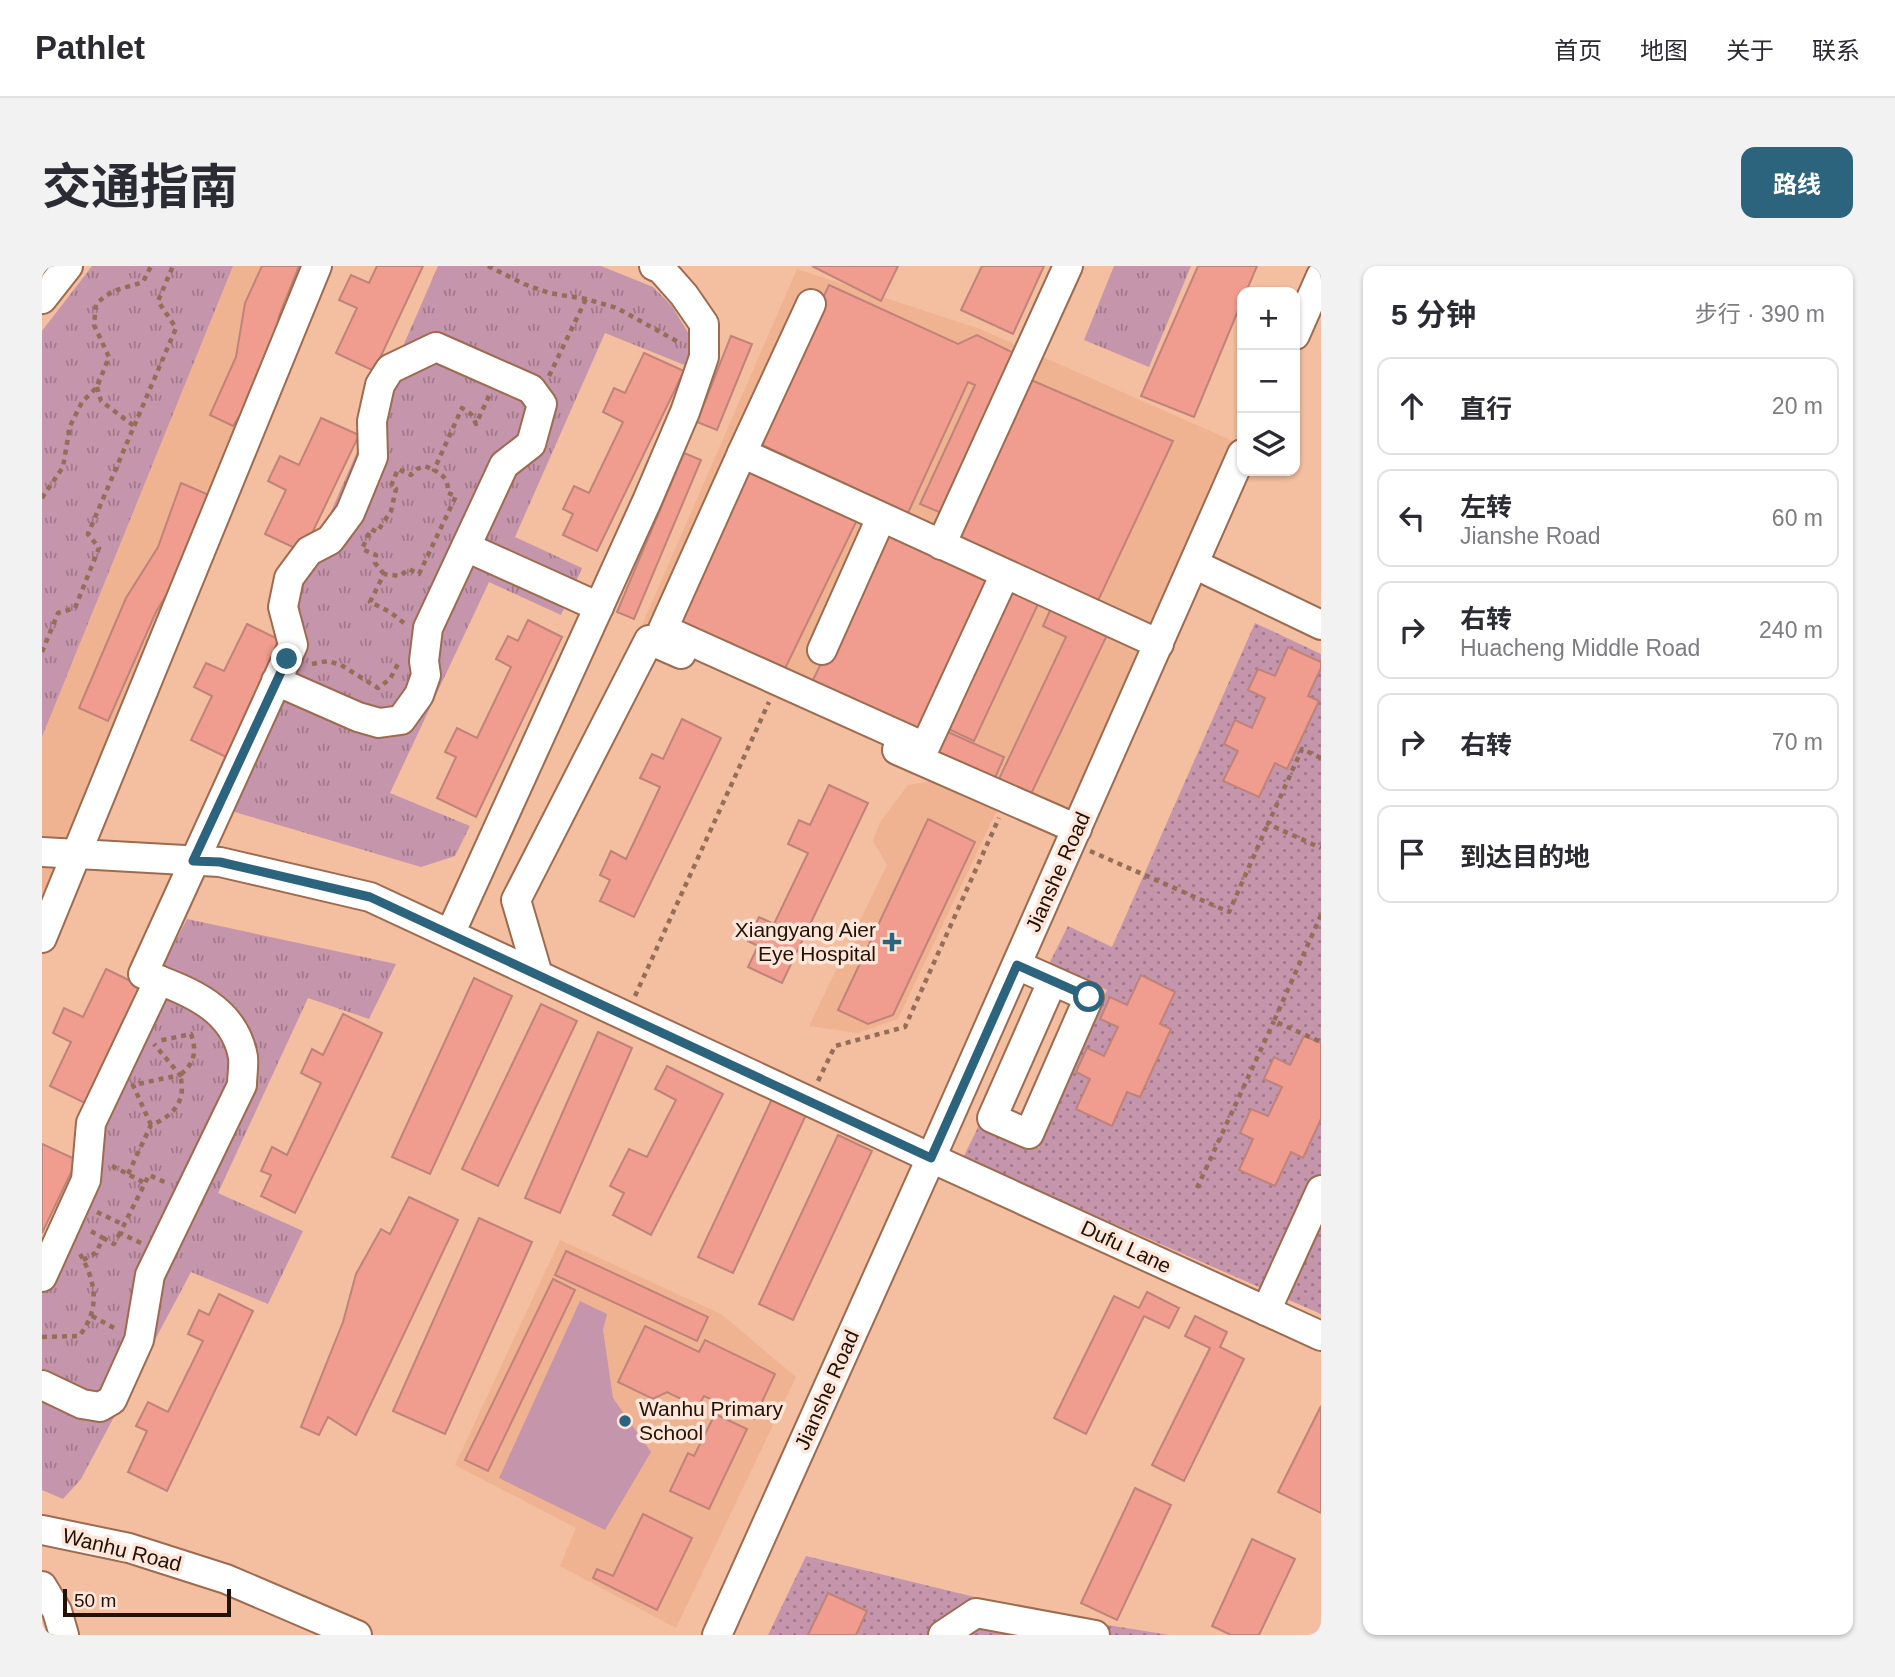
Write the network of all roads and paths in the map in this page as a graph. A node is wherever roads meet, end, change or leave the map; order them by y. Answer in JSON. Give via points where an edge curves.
{"nodes":[{"id":1,"x":68,"y":266,"type":"edge"},
{"id":2,"x":151,"y":266,"type":"edge"},
{"id":3,"x":173,"y":266,"type":"edge"},
{"id":4,"x":317,"y":266,"type":"edge"},
{"id":5,"x":488,"y":266,"type":"edge"},
{"id":6,"x":654,"y":266,"type":"edge"},
{"id":7,"x":1068,"y":266,"type":"edge"},
{"id":8,"x":1321,"y":276,"type":"edge"},
{"id":9,"x":42,"y":299,"type":"edge"},
{"id":10,"x":586,"y":299,"type":"junction"},
{"id":11,"x":811,"y":304,"type":"dead end"},
{"id":12,"x":1300,"y":324,"type":"edge"},
{"id":13,"x":499,"y":375,"type":"junction"},
{"id":14,"x":97,"y":387,"type":"junction"},
{"id":15,"x":693,"y":388,"type":"junction"},
{"id":16,"x":538,"y":399,"type":"junction"},
{"id":17,"x":134,"y":426,"type":"junction"},
{"id":18,"x":742,"y":453,"type":"junction"},
{"id":19,"x":1237,"y":465,"type":"edge"},
{"id":20,"x":434,"y":470,"type":"junction"},
{"id":21,"x":42,"y":498,"type":"edge"},
{"id":22,"x":881,"y":518,"type":"junction"},
{"id":23,"x":941,"y":545,"type":"junction"},
{"id":24,"x":466,"y":547,"type":"junction"},
{"id":25,"x":1194,"y":564,"type":"junction"},
{"id":26,"x":1004,"y":574,"type":"junction"},
{"id":27,"x":384,"y":575,"type":"junction"},
{"id":28,"x":599,"y":607,"type":"junction"},
{"id":29,"x":1321,"y":625,"type":"edge"},
{"id":30,"x":407,"y":632,"type":"dead end"},
{"id":31,"x":1159,"y":644,"type":"junction"},
{"id":32,"x":405,"y":649,"type":"dead end"},
{"id":33,"x":821,"y":650,"type":"dead end"},
{"id":34,"x":42,"y":652,"type":"edge"},
{"id":35,"x":276,"y":681,"type":"junction"},
{"id":36,"x":773,"y":695,"type":"junction"},
{"id":37,"x":1321,"y":758,"type":"edge"},
{"id":38,"x":1007,"y":799,"type":"junction"},
{"id":39,"x":1268,"y":824,"type":"junction"},
{"id":40,"x":1074,"y":836,"type":"junction"},
{"id":41,"x":1321,"y":848,"type":"edge"},
{"id":42,"x":42,"y":852,"type":"edge"},
{"id":43,"x":76,"y":854,"type":"junction"},
{"id":44,"x":193,"y":861,"type":"junction"},
{"id":45,"x":1321,"y":915,"type":"edge"},
{"id":46,"x":450,"y":934,"type":"junction"},
{"id":47,"x":42,"y":938,"type":"edge"},
{"id":48,"x":1017,"y":965,"type":"junction"},
{"id":49,"x":538,"y":975,"type":"junction"},
{"id":50,"x":159,"y":980,"type":"junction"},
{"id":51,"x":1052,"y":982,"type":"junction"},
{"id":52,"x":626,"y":1016,"type":"junction"},
{"id":53,"x":1274,"y":1021,"type":"junction"},
{"id":54,"x":1321,"y":1042,"type":"edge"},
{"id":55,"x":180,"y":1075,"type":"junction"},
{"id":56,"x":809,"y":1101,"type":"junction"},
{"id":57,"x":151,"y":1125,"type":"junction"},
{"id":58,"x":931,"y":1158,"type":"junction"},
{"id":59,"x":128,"y":1174,"type":"dead end"},
{"id":60,"x":1197,"y":1188,"type":"dead end"},
{"id":61,"x":1321,"y":1190,"type":"edge"},
{"id":62,"x":189,"y":1194,"type":"junction"},
{"id":63,"x":97,"y":1213,"type":"dead end"},
{"id":64,"x":65,"y":1227,"type":"junction"},
{"id":65,"x":120,"y":1233,"type":"junction"},
{"id":66,"x":103,"y":1238,"type":"junction"},
{"id":67,"x":161,"y":1253,"type":"junction"},
{"id":68,"x":83,"y":1260,"type":"junction"},
{"id":69,"x":42,"y":1278,"type":"edge"},
{"id":70,"x":1266,"y":1311,"type":"junction"},
{"id":71,"x":1321,"y":1336,"type":"edge"},
{"id":72,"x":42,"y":1337,"type":"edge"},
{"id":73,"x":42,"y":1385,"type":"edge"},
{"id":74,"x":42,"y":1530,"type":"edge"},
{"id":75,"x":42,"y":1586,"type":"edge"},
{"id":76,"x":64,"y":1635,"type":"edge"},
{"id":77,"x":357,"y":1635,"type":"edge"},
{"id":78,"x":718,"y":1635,"type":"edge"},
{"id":79,"x":943,"y":1635,"type":"edge"},
{"id":80,"x":1095,"y":1635,"type":"edge"}],
"edges":[{"from":1,"to":9,"type":"street"},
{"from":2,"to":14,"type":"path","via":[[143,282],[112,290],[96,304],[94,325],[109,358]]},
{"from":3,"to":17,"type":"path","via":[[158,301],[176,328]]},
{"from":4,"to":43,"type":"street"},
{"from":5,"to":10,"type":"path","via":[[550,293]]},
{"from":6,"to":15,"type":"street","via":[[684,295],[704,324],[704,358]]},
{"from":7,"to":23,"type":"street"},
{"from":8,"to":12,"type":"street"},
{"from":10,"to":15,"type":"path","via":[[617,308],[679,341]]},
{"from":10,"to":16,"type":"path"},
{"from":11,"to":18,"type":"street"},
{"from":13,"to":16,"type":"street","via":[[531,389]]},
{"from":13,"to":20,"type":"path","via":[[476,424],[462,408]]},
{"from":13,"to":35,"type":"street","via":[[436,347],[390,369],[380,384],[372,421],[373,457],[350,513],[330,540],[309,551],[289,578],[283,607],[293,645]]},
{"from":14,"to":17,"type":"path","via":[[102,401]]},
{"from":14,"to":21,"type":"path","via":[[82,402],[70,426],[64,467]]},
{"from":15,"to":28,"type":"street"},
{"from":16,"to":24,"type":"street","via":[[542,404],[531,444],[504,465]]},
{"from":17,"to":34,"type":"path","via":[[88,534],[99,548],[75,608],[58,613]]},
{"from":18,"to":22,"type":"street"},
{"from":18,"to":26,"type":"street","via":[[663,629],[925,747]]},
{"from":19,"to":25,"type":"street","name":"Jianshe Road"},
{"from":20,"to":27,"type":"path","via":[[448,482],[448,493],[456,496],[447,516],[419,574],[409,569],[400,576]]},
{"from":20,"to":27,"type":"path","via":[[425,466],[411,475],[398,469],[391,486],[396,489],[391,511],[377,531],[371,529],[362,549],[376,555],[375,563]]},
{"from":22,"to":23,"type":"street"},
{"from":22,"to":33,"type":"street"},
{"from":23,"to":26,"type":"street"},
{"from":24,"to":28,"type":"street"},
{"from":24,"to":35,"type":"street","via":[[428,628],[426,676],[419,695],[401,720],[379,723],[358,717]]},
{"from":25,"to":29,"type":"street"},
{"from":25,"to":31,"type":"street","name":"Jianshe Road"},
{"from":26,"to":31,"type":"street"},
{"from":27,"to":30,"type":"path","via":[[370,602],[390,612]]},
{"from":28,"to":46,"type":"street"},
{"from":31,"to":40,"type":"street","name":"Jianshe Road"},
{"from":32,"to":35,"type":"path","via":[[390,680],[378,688],[328,661]]},
{"from":35,"to":44,"type":"street"},
{"from":36,"to":38,"type":"street"},
{"from":36,"to":49,"type":"street","via":[[649,640],[516,900]]},
{"from":36,"to":52,"type":"path"},
{"from":37,"to":39,"type":"path","via":[[1302,749]]},
{"from":38,"to":40,"type":"street"},
{"from":38,"to":56,"type":"path","via":[[905,1027],[835,1046]]},
{"from":39,"to":40,"type":"path","via":[[1229,912]]},
{"from":39,"to":41,"type":"path"},
{"from":40,"to":48,"type":"street","name":"Jianshe Road"},
{"from":42,"to":43,"type":"street","name":"Dufu Lane"},
{"from":43,"to":44,"type":"street","name":"Dufu Lane"},
{"from":43,"to":47,"type":"street"},
{"from":44,"to":46,"type":"street","name":"Dufu Lane","via":[[220,862],[370,897]]},
{"from":44,"to":50,"type":"street","via":[[143,974]]},
{"from":45,"to":53,"type":"path"},
{"from":46,"to":49,"type":"street","name":"Dufu Lane"},
{"from":48,"to":51,"type":"street"},
{"from":48,"to":58,"type":"street","name":"Jianshe Road"},
{"from":49,"to":52,"type":"street","name":"Dufu Lane"},
{"from":50,"to":62,"type":"street","via":[[188,991],[219,1011],[243,1057],[242,1085]]},
{"from":50,"to":64,"type":"street","via":[[91,1124],[86,1180]]},
{"from":51,"to":51,"type":"street","via":[[1089,997],[1028,1134],[992,1118]]},
{"from":52,"to":56,"type":"street","name":"Dufu Lane"},
{"from":53,"to":54,"type":"path"},
{"from":53,"to":60,"type":"path"},
{"from":55,"to":55,"type":"path","via":[[191,1066],[194,1055],[191,1034],[152,1042]]},
{"from":55,"to":57,"type":"path","via":[[183,1095],[175,1110],[166,1120]]},
{"from":55,"to":57,"type":"path","via":[[133,1085]]},
{"from":56,"to":58,"type":"street","name":"Dufu Lane"},
{"from":57,"to":59,"type":"path"},
{"from":58,"to":70,"type":"street","name":"Dufu Lane"},
{"from":58,"to":78,"type":"street","name":"Jianshe Road"},
{"from":61,"to":70,"type":"street"},
{"from":62,"to":65,"type":"path","via":[[149,1175]]},
{"from":62,"to":67,"type":"street"},
{"from":63,"to":66,"type":"path","via":[[89,1230]]},
{"from":64,"to":68,"type":"path"},
{"from":64,"to":69,"type":"street"},
{"from":65,"to":66,"type":"path","via":[[114,1244]]},
{"from":65,"to":67,"type":"path"},
{"from":66,"to":68,"type":"path","via":[[96,1253]]},
{"from":67,"to":73,"type":"street","via":[[150,1275],[139,1340],[112,1400],[100,1407],[82,1404]]},
{"from":68,"to":72,"type":"path","via":[[93,1283],[88,1326],[79,1336]]},
{"from":70,"to":71,"type":"street","name":"Dufu Lane"},
{"from":74,"to":77,"type":"street","name":"Wanhu Road","via":[[129,1548],[226,1579]]},
{"from":75,"to":76,"type":"street"},
{"from":79,"to":80,"type":"street","via":[[976,1613]]}]}
